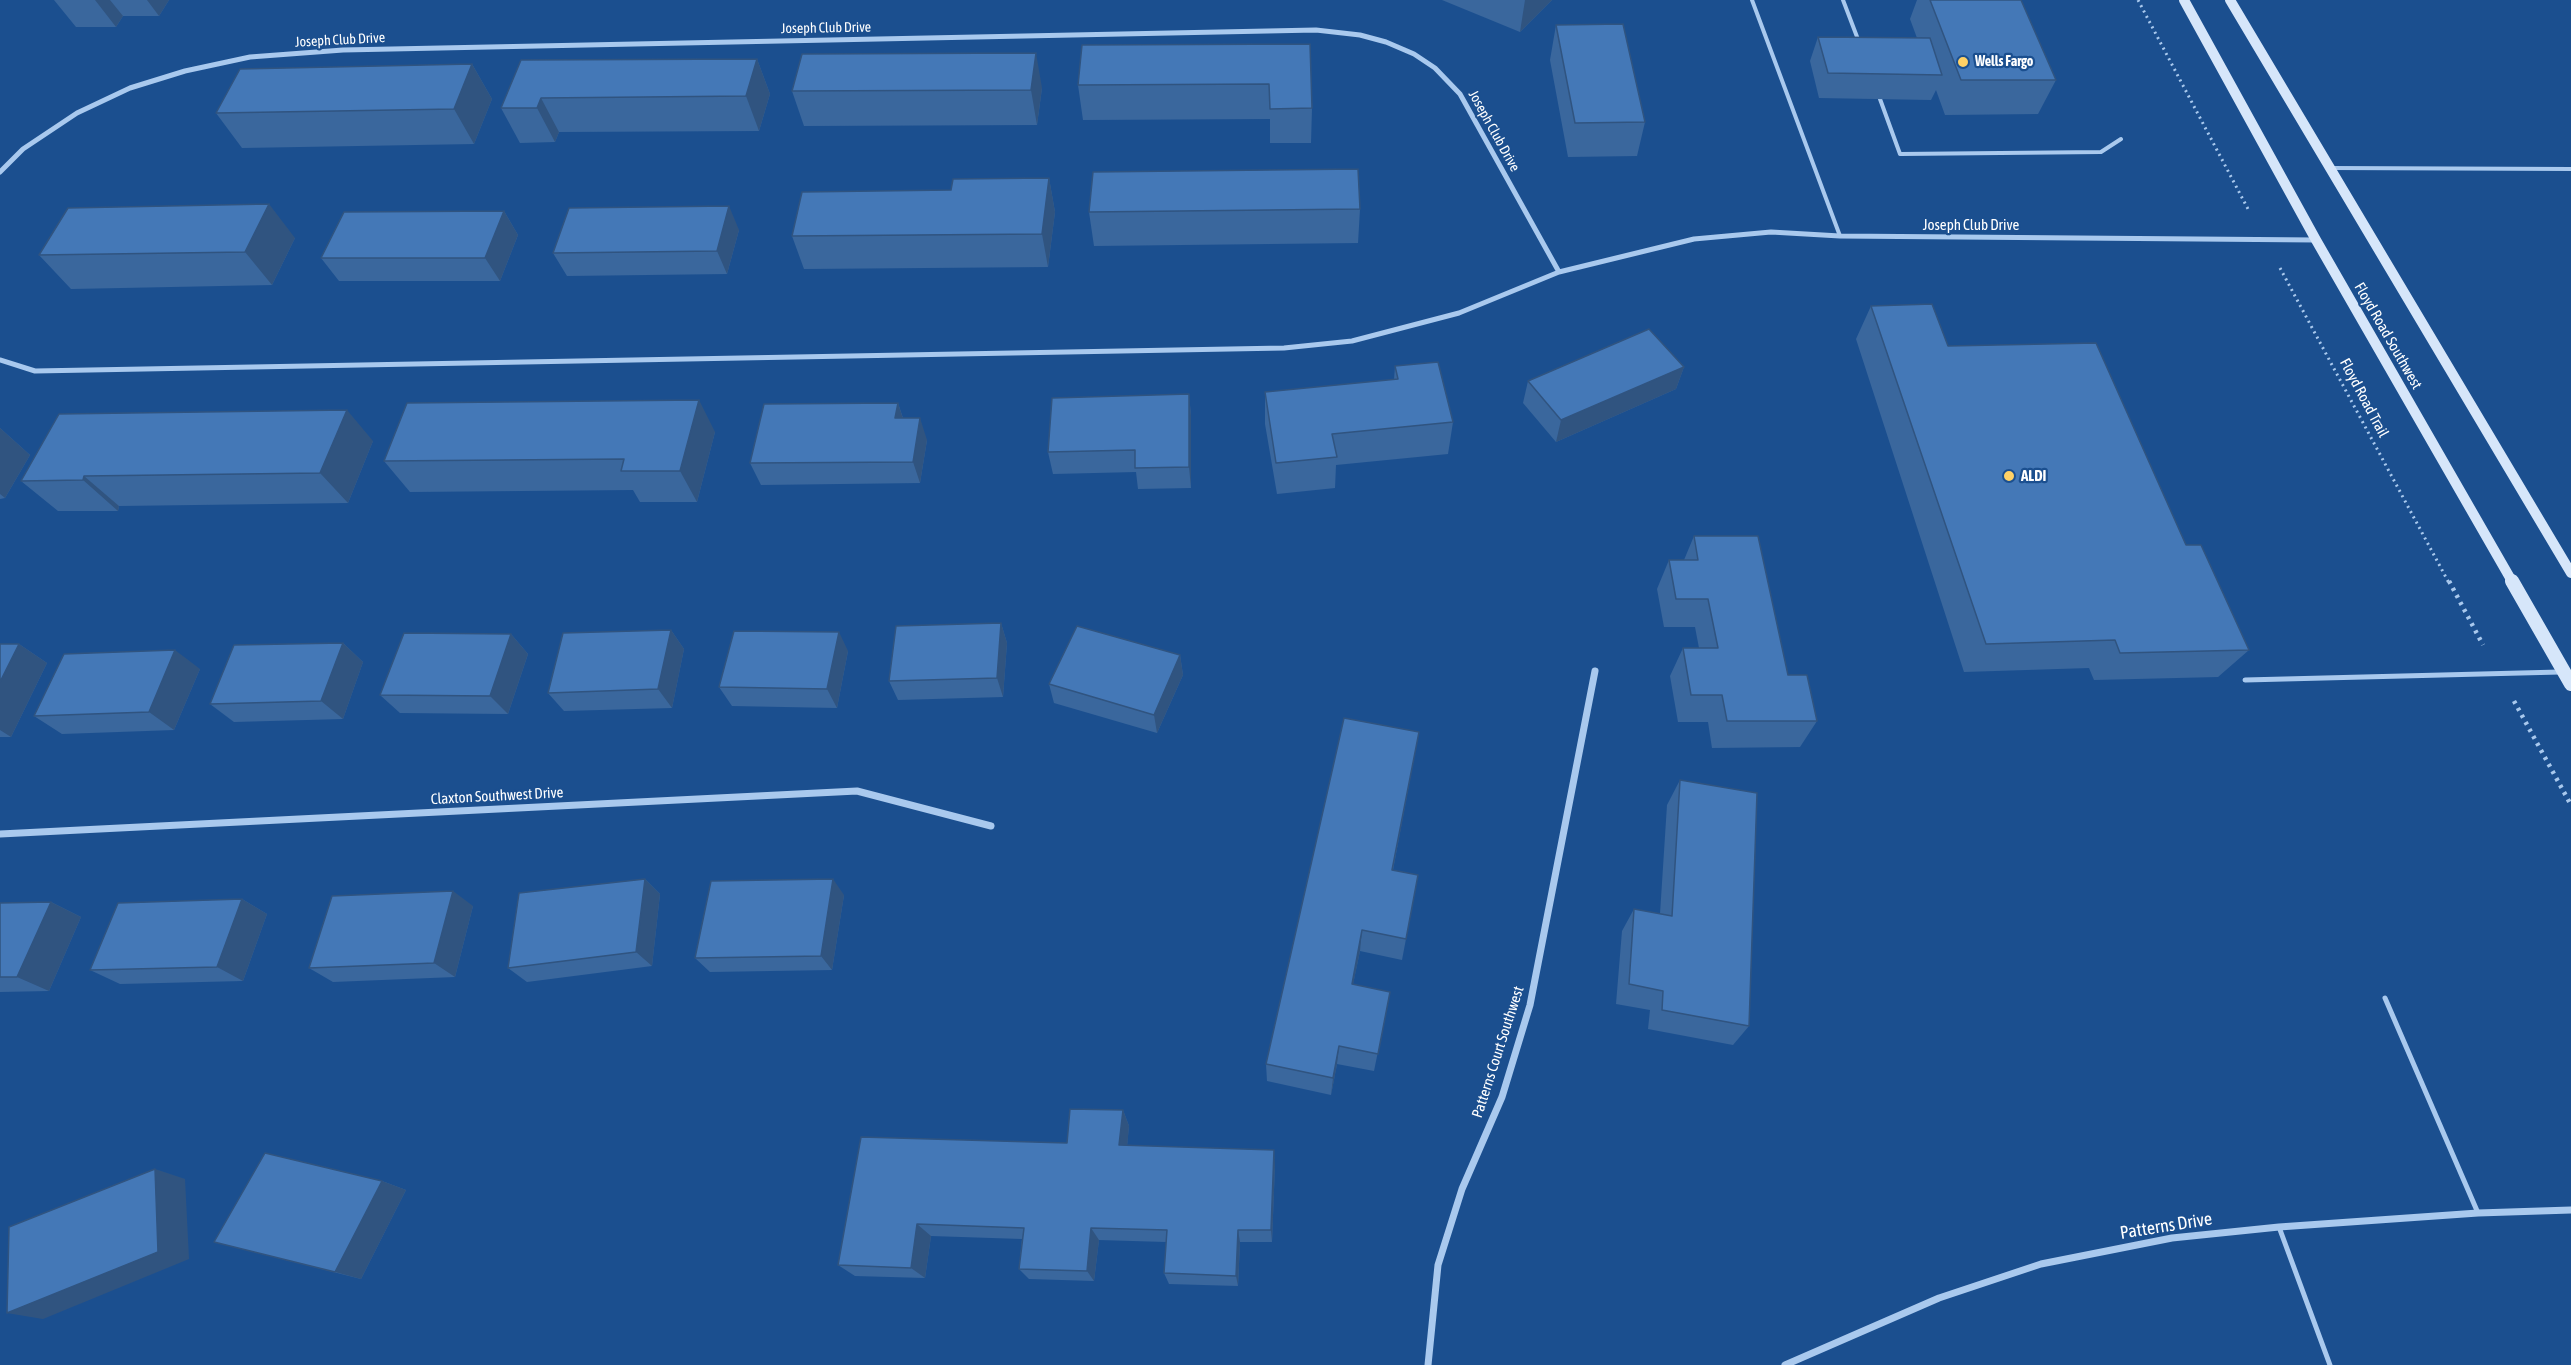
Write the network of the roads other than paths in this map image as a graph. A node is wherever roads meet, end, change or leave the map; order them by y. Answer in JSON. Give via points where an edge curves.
{"nodes":[{"id":1,"x":1752,"y":0,"type":"edge"},
{"id":2,"x":1843,"y":0,"type":"edge"},
{"id":3,"x":2184,"y":0,"type":"edge"},
{"id":4,"x":2230,"y":0,"type":"edge"},
{"id":5,"x":1862,"y":51,"type":"edge"},
{"id":6,"x":1880,"y":99,"type":"edge"},
{"id":7,"x":2121,"y":139,"type":"dead end"},
{"id":8,"x":2331,"y":168,"type":"junction"},
{"id":9,"x":2571,"y":169,"type":"edge"},
{"id":10,"x":0,"y":172,"type":"edge"},
{"id":11,"x":1840,"y":236,"type":"junction"},
{"id":12,"x":2316,"y":240,"type":"junction"},
{"id":13,"x":1559,"y":272,"type":"junction"},
{"id":14,"x":0,"y":360,"type":"edge"},
{"id":15,"x":2571,"y":573,"type":"edge"},
{"id":16,"x":1596,"y":671,"type":"dead end"},
{"id":17,"x":2564,"y":672,"type":"junction"},
{"id":18,"x":2245,"y":680,"type":"edge"},
{"id":19,"x":2571,"y":684,"type":"edge"},
{"id":20,"x":991,"y":826,"type":"dead end"},
{"id":21,"x":0,"y":834,"type":"edge"},
{"id":22,"x":2385,"y":998,"type":"dead end"},
{"id":23,"x":2571,"y":1210,"type":"edge"},
{"id":24,"x":2478,"y":1213,"type":"junction"},
{"id":25,"x":2279,"y":1227,"type":"junction"},
{"id":26,"x":1428,"y":1365,"type":"edge"},
{"id":27,"x":1785,"y":1365,"type":"edge"},
{"id":28,"x":2330,"y":1365,"type":"edge"}],
"edges":[{"from":1,"to":11,"type":"lane"},
{"from":2,"to":5,"type":"lane"},
{"from":3,"to":12,"type":"main road","name":"Floyd Road Southwest"},
{"from":4,"to":8,"type":"main road"},
{"from":6,"to":7,"type":"lane","via":[[1900,154],[2101,153]]},
{"from":8,"to":9,"type":"lane"},
{"from":8,"to":15,"type":"main road"},
{"from":10,"to":13,"type":"street","name":"Joseph Club Drive","via":[[23,149],[77,113],[120,93],[185,70],[250,57],[343,50],[1316,30],[1360,34],[1386,42],[1436,68],[1460,94]]},
{"from":11,"to":12,"type":"street","name":"Joseph Club Drive"},
{"from":11,"to":13,"type":"street","name":"Joseph Club Drive","via":[[1770,232],[1694,239]]},
{"from":12,"to":17,"type":"main road","name":"Floyd Road Southwest"},
{"from":13,"to":14,"type":"street","name":"Joseph Club Drive","via":[[1459,313],[1352,341],[1284,348],[35,371]]},
{"from":16,"to":26,"type":"street","name":"Patterns Court Southwest","via":[[1530,1005],[1502,1097],[1462,1189],[1438,1265]]},
{"from":17,"to":18,"type":"lane"},
{"from":17,"to":19,"type":"main road","name":"Floyd Road Southwest"},
{"from":20,"to":21,"type":"street","name":"Claxton Southwest Drive","via":[[857,791]]},
{"from":22,"to":24,"type":"lane"},
{"from":23,"to":24,"type":"street","name":"Patterns Drive"},
{"from":24,"to":25,"type":"street","name":"Patterns Drive"},
{"from":25,"to":27,"type":"street","name":"Patterns Drive","via":[[2172,1238],[2041,1264],[1940,1298]]},
{"from":25,"to":28,"type":"lane"}]}
